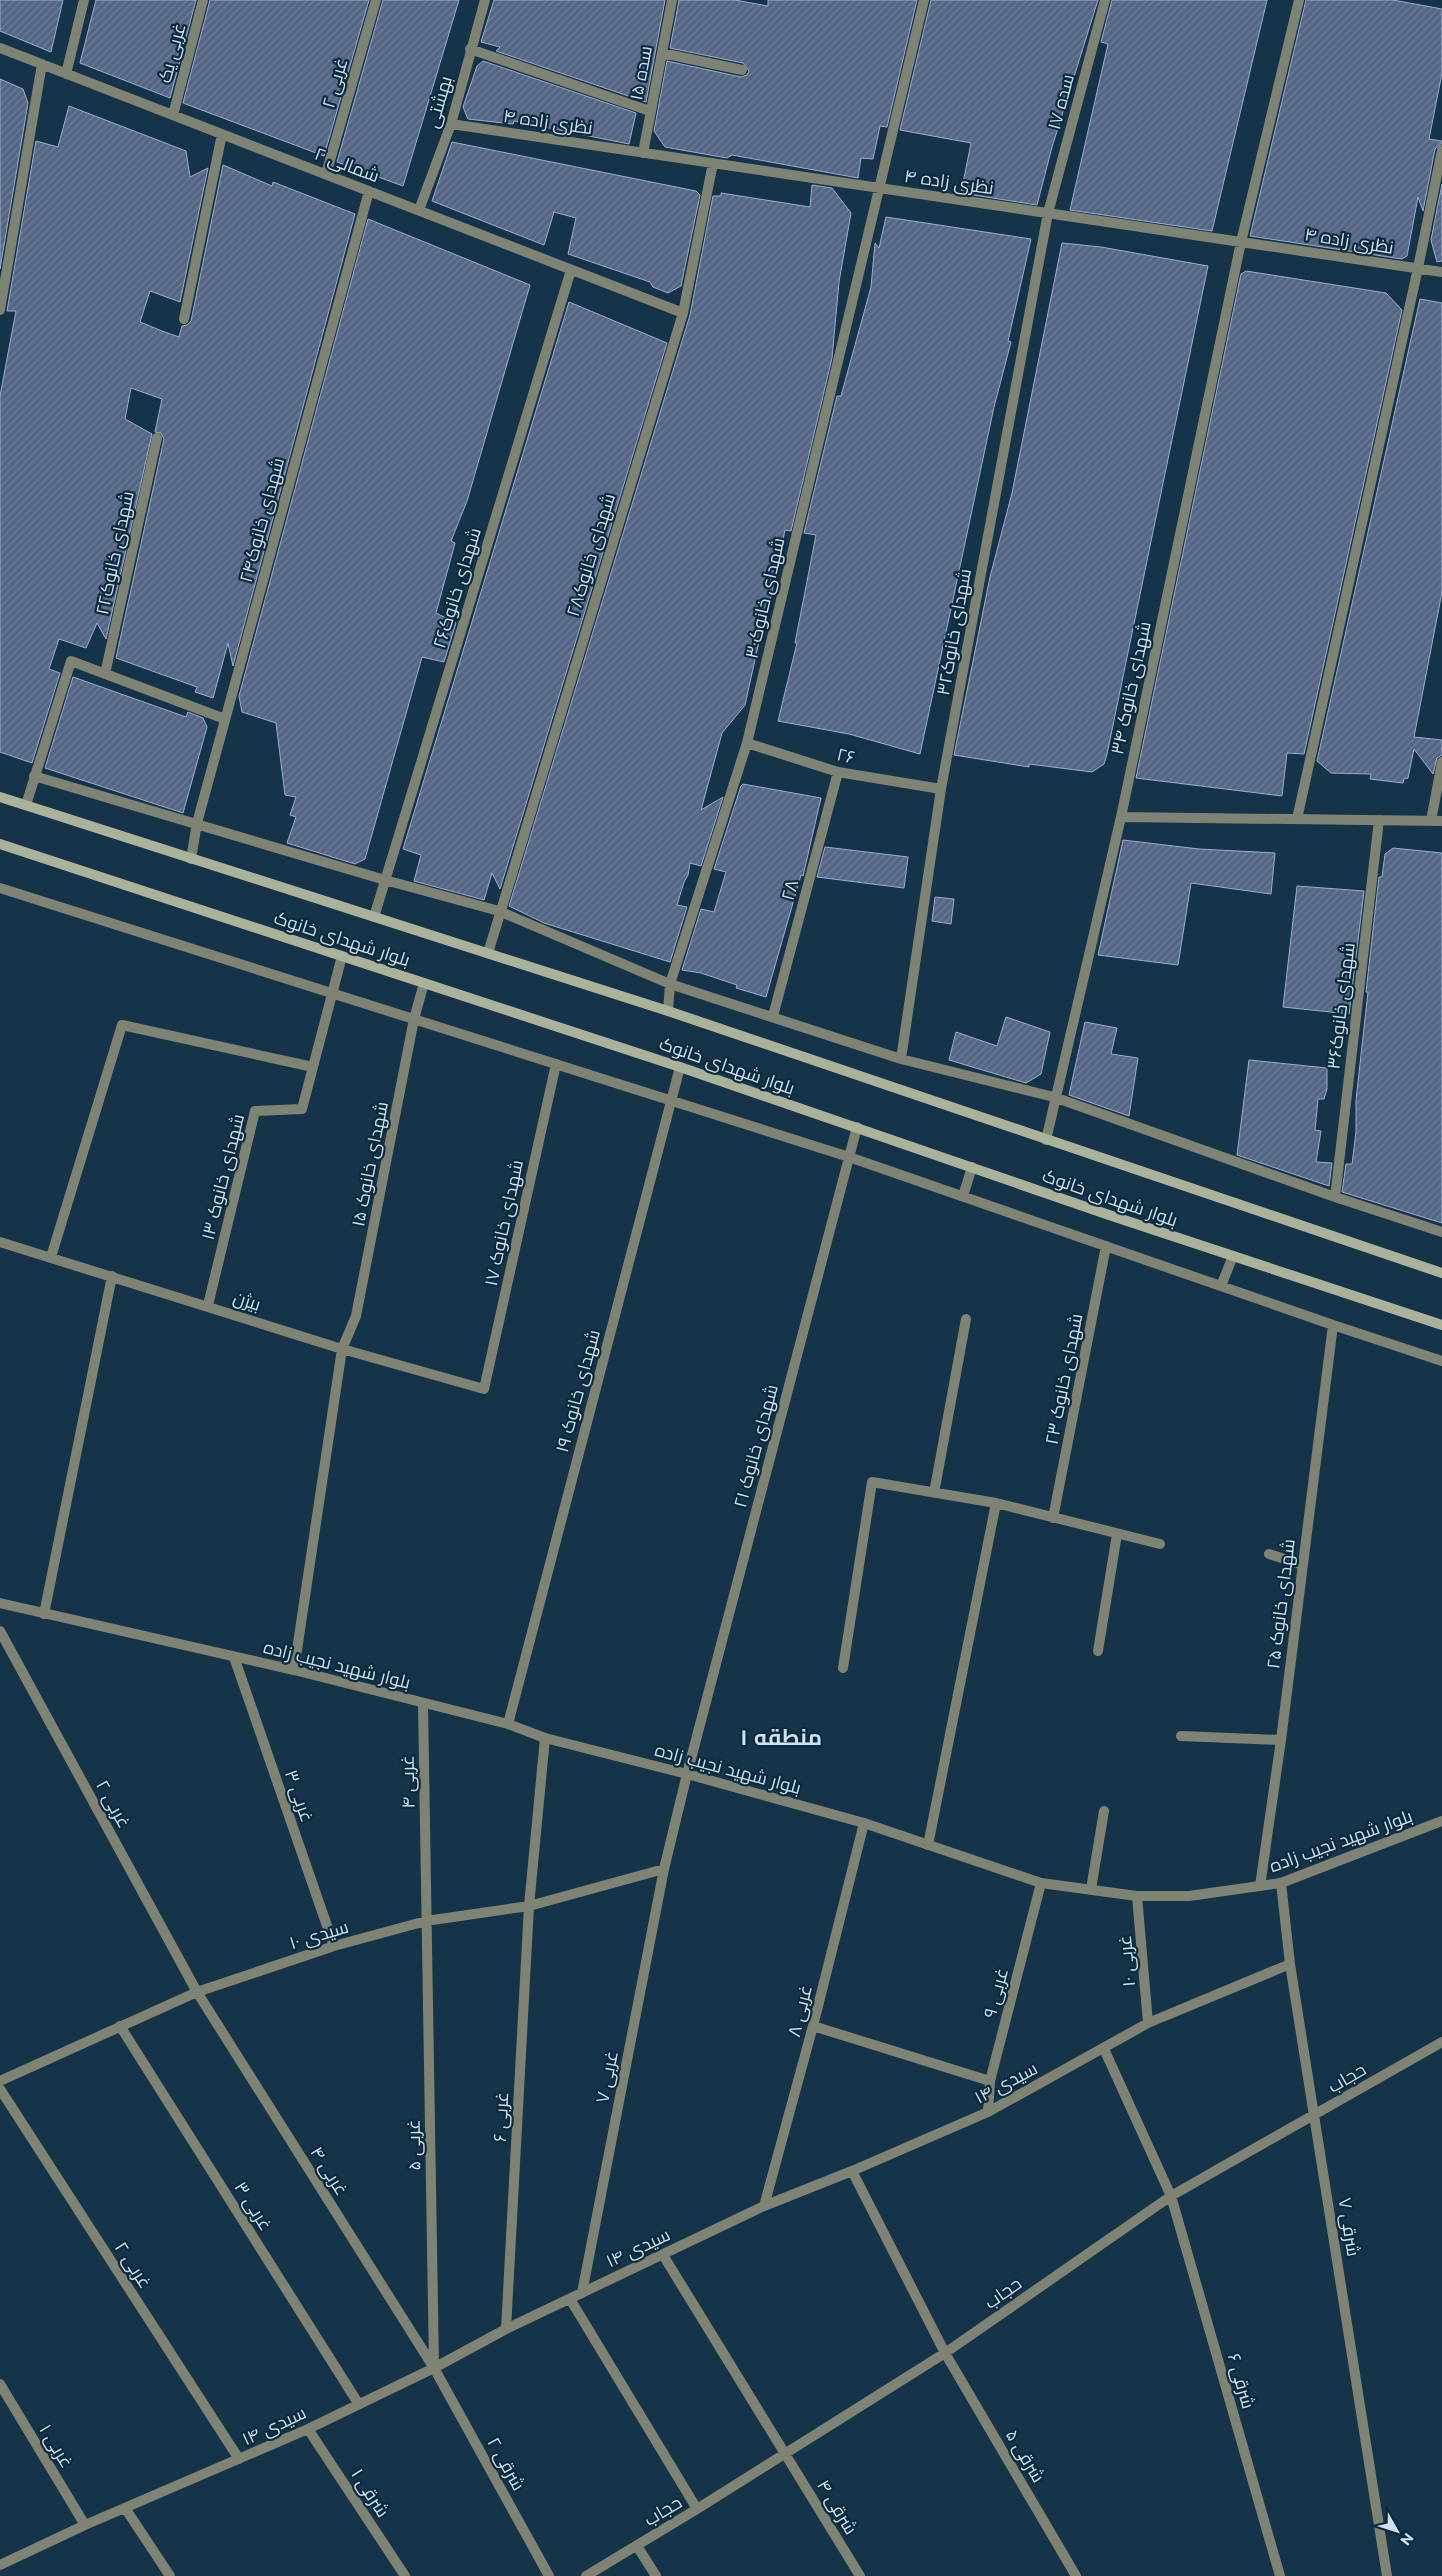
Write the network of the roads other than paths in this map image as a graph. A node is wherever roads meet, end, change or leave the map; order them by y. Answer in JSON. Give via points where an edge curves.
{"nodes":[{"id":1,"x":84,"y":0,"type":"edge"},
{"id":2,"x":203,"y":0,"type":"edge"},
{"id":3,"x":376,"y":0,"type":"edge"},
{"id":4,"x":486,"y":0,"type":"edge"},
{"id":5,"x":672,"y":0,"type":"edge"},
{"id":6,"x":924,"y":0,"type":"edge"},
{"id":7,"x":1105,"y":0,"type":"edge"},
{"id":8,"x":1299,"y":0,"type":"edge"},
{"id":9,"x":0,"y":48,"type":"edge"},
{"id":10,"x":470,"y":49,"type":"junction"},
{"id":11,"x":662,"y":53,"type":"junction"},
{"id":12,"x":42,"y":64,"type":"junction"},
{"id":13,"x":742,"y":70,"type":"dead end"},
{"id":14,"x":66,"y":74,"type":"junction"},
{"id":15,"x":650,"y":111,"type":"junction"},
{"id":16,"x":173,"y":115,"type":"junction"},
{"id":17,"x":451,"y":124,"type":"junction"},
{"id":18,"x":222,"y":134,"type":"junction"},
{"id":19,"x":643,"y":153,"type":"junction"},
{"id":20,"x":1442,"y":154,"type":"edge"},
{"id":21,"x":713,"y":163,"type":"junction"},
{"id":22,"x":326,"y":174,"type":"junction"},
{"id":23,"x":880,"y":188,"type":"junction"},
{"id":24,"x":369,"y":191,"type":"junction"},
{"id":25,"x":419,"y":210,"type":"junction"},
{"id":26,"x":1048,"y":213,"type":"junction"},
{"id":27,"x":1241,"y":242,"type":"junction"},
{"id":28,"x":1418,"y":268,"type":"junction"},
{"id":29,"x":571,"y":270,"type":"junction"},
{"id":30,"x":1442,"y":272,"type":"edge"},
{"id":31,"x":0,"y":310,"type":"edge"},
{"id":32,"x":683,"y":313,"type":"junction"},
{"id":33,"x":184,"y":319,"type":"dead end"},
{"id":34,"x":157,"y":438,"type":"dead end"},
{"id":35,"x":105,"y":674,"type":"junction"},
{"id":36,"x":225,"y":719,"type":"junction"},
{"id":37,"x":747,"y":743,"type":"junction"},
{"id":38,"x":1442,"y":762,"type":"edge"},
{"id":39,"x":838,"y":772,"type":"junction"},
{"id":40,"x":34,"y":776,"type":"junction"},
{"id":41,"x":940,"y":790,"type":"junction"},
{"id":42,"x":0,"y":797,"type":"edge"},
{"id":43,"x":26,"y":805,"type":"junction"},
{"id":44,"x":1121,"y":817,"type":"junction"},
{"id":45,"x":1297,"y":819,"type":"junction"},
{"id":46,"x":1380,"y":820,"type":"junction"},
{"id":47,"x":1430,"y":821,"type":"junction"},
{"id":48,"x":1442,"y":821,"type":"edge"},
{"id":49,"x":197,"y":823,"type":"junction"},
{"id":50,"x":0,"y":844,"type":"edge"},
{"id":51,"x":191,"y":860,"type":"junction"},
{"id":52,"x":385,"y":880,"type":"junction"},
{"id":53,"x":0,"y":888,"type":"edge"},
{"id":54,"x":499,"y":911,"type":"junction"},
{"id":55,"x":374,"y":917,"type":"junction"},
{"id":56,"x":488,"y":953,"type":"junction"},
{"id":57,"x":342,"y":956,"type":"junction"},
{"id":58,"x":424,"y":983,"type":"junction"},
{"id":59,"x":670,"y":984,"type":"junction"},
{"id":60,"x":332,"y":994,"type":"junction"},
{"id":61,"x":668,"y":1011,"type":"junction"},
{"id":62,"x":773,"y":1016,"type":"junction"},
{"id":63,"x":414,"y":1019,"type":"junction"},
{"id":64,"x":901,"y":1059,"type":"junction"},
{"id":65,"x":556,"y":1064,"type":"junction"},
{"id":66,"x":313,"y":1067,"type":"junction"},
{"id":67,"x":680,"y":1067,"type":"junction"},
{"id":68,"x":1054,"y":1097,"type":"junction"},
{"id":69,"x":670,"y":1102,"type":"junction"},
{"id":70,"x":857,"y":1127,"type":"junction"},
{"id":71,"x":1046,"y":1140,"type":"junction"},
{"id":72,"x":849,"y":1157,"type":"junction"},
{"id":73,"x":972,"y":1167,"type":"junction"},
{"id":74,"x":963,"y":1196,"type":"junction"},
{"id":75,"x":1335,"y":1197,"type":"junction"},
{"id":76,"x":1442,"y":1232,"type":"edge"},
{"id":77,"x":0,"y":1242,"type":"edge"},
{"id":78,"x":1106,"y":1246,"type":"junction"},
{"id":79,"x":1233,"y":1256,"type":"junction"},
{"id":80,"x":51,"y":1257,"type":"junction"},
{"id":81,"x":1442,"y":1273,"type":"edge"},
{"id":82,"x":112,"y":1276,"type":"junction"},
{"id":83,"x":1221,"y":1286,"type":"junction"},
{"id":84,"x":208,"y":1305,"type":"junction"},
{"id":85,"x":966,"y":1319,"type":"dead end"},
{"id":86,"x":1333,"y":1325,"type":"junction"},
{"id":87,"x":1442,"y":1325,"type":"edge"},
{"id":88,"x":342,"y":1348,"type":"junction"},
{"id":89,"x":1442,"y":1361,"type":"edge"},
{"id":90,"x":484,"y":1389,"type":"joint"},
{"id":91,"x":934,"y":1493,"type":"junction"},
{"id":92,"x":996,"y":1503,"type":"junction"},
{"id":93,"x":1053,"y":1518,"type":"junction"},
{"id":94,"x":1117,"y":1534,"type":"junction"},
{"id":95,"x":1160,"y":1544,"type":"dead end"},
{"id":96,"x":1269,"y":1554,"type":"dead end"},
{"id":97,"x":1302,"y":1565,"type":"junction"},
{"id":98,"x":0,"y":1603,"type":"edge"},
{"id":99,"x":44,"y":1614,"type":"junction"},
{"id":100,"x":0,"y":1631,"type":"edge"},
{"id":101,"x":1098,"y":1651,"type":"dead end"},
{"id":102,"x":234,"y":1657,"type":"junction"},
{"id":103,"x":842,"y":1668,"type":"dead end"},
{"id":104,"x":294,"y":1670,"type":"junction"},
{"id":105,"x":423,"y":1703,"type":"junction"},
{"id":106,"x":508,"y":1724,"type":"junction"},
{"id":107,"x":1181,"y":1736,"type":"dead end"},
{"id":108,"x":545,"y":1738,"type":"junction"},
{"id":109,"x":1281,"y":1740,"type":"junction"},
{"id":110,"x":687,"y":1774,"type":"junction"},
{"id":111,"x":1104,"y":1811,"type":"dead end"},
{"id":112,"x":1442,"y":1821,"type":"edge"},
{"id":113,"x":864,"y":1823,"type":"junction"},
{"id":114,"x":928,"y":1845,"type":"junction"},
{"id":115,"x":664,"y":1869,"type":"junction"},
{"id":116,"x":1042,"y":1882,"type":"junction"},
{"id":117,"x":1281,"y":1883,"type":"junction"},
{"id":118,"x":1260,"y":1886,"type":"junction"},
{"id":119,"x":1091,"y":1889,"type":"junction"},
{"id":120,"x":1137,"y":1896,"type":"junction"},
{"id":121,"x":528,"y":1906,"type":"junction"},
{"id":122,"x":426,"y":1921,"type":"junction"},
{"id":123,"x":334,"y":1946,"type":"junction"},
{"id":124,"x":1290,"y":1964,"type":"junction"},
{"id":125,"x":197,"y":1992,"type":"junction"},
{"id":126,"x":1148,"y":2023,"type":"junction"},
{"id":127,"x":120,"y":2026,"type":"junction"},
{"id":128,"x":813,"y":2026,"type":"junction"},
{"id":129,"x":1442,"y":2042,"type":"edge"},
{"id":130,"x":1104,"y":2049,"type":"junction"},
{"id":131,"x":0,"y":2081,"type":"edge"},
{"id":132,"x":990,"y":2081,"type":"junction"},
{"id":133,"x":0,"y":2089,"type":"edge"},
{"id":134,"x":988,"y":2112,"type":"junction"},
{"id":135,"x":1315,"y":2116,"type":"junction"},
{"id":136,"x":852,"y":2171,"type":"junction"},
{"id":137,"x":1171,"y":2196,"type":"junction"},
{"id":138,"x":764,"y":2206,"type":"junction"},
{"id":139,"x":663,"y":2255,"type":"junction"},
{"id":140,"x":582,"y":2292,"type":"junction"},
{"id":141,"x":570,"y":2299,"type":"junction"},
{"id":142,"x":506,"y":2330,"type":"junction"},
{"id":143,"x":945,"y":2353,"type":"junction"},
{"id":144,"x":434,"y":2368,"type":"junction"},
{"id":145,"x":0,"y":2384,"type":"edge"},
{"id":146,"x":358,"y":2403,"type":"junction"},
{"id":147,"x":308,"y":2429,"type":"junction"},
{"id":148,"x":786,"y":2454,"type":"junction"},
{"id":149,"x":239,"y":2459,"type":"junction"},
{"id":150,"x":125,"y":2508,"type":"junction"},
{"id":151,"x":697,"y":2510,"type":"junction"},
{"id":152,"x":85,"y":2525,"type":"junction"},
{"id":153,"x":637,"y":2546,"type":"junction"},
{"id":154,"x":0,"y":2565,"type":"edge"},
{"id":155,"x":170,"y":2576,"type":"edge"},
{"id":156,"x":405,"y":2576,"type":"edge"},
{"id":157,"x":549,"y":2576,"type":"edge"},
{"id":158,"x":586,"y":2576,"type":"edge"},
{"id":159,"x":656,"y":2576,"type":"edge"},
{"id":160,"x":860,"y":2576,"type":"edge"},
{"id":161,"x":1076,"y":2576,"type":"edge"},
{"id":162,"x":1280,"y":2576,"type":"edge"},
{"id":163,"x":1387,"y":2576,"type":"edge"}],
"edges":[{"from":1,"to":14,"type":"street"},
{"from":2,"to":16,"type":"street","name":"غربی یک"},
{"from":3,"to":22,"type":"street","name":"۲ غربی"},
{"from":4,"to":10,"type":"street","name":"بهشتی"},
{"from":5,"to":11,"type":"street","name":"سده ۱۵"},
{"from":6,"to":23,"type":"street","name":"شهدای خانوک۳۰"},
{"from":7,"to":26,"type":"street","name":"سده ۱۷"},
{"from":8,"to":27,"type":"street","name":"۳۴ شهدای خانوک"},
{"from":9,"to":12,"type":"street","name":"شمالی ۲"},
{"from":10,"to":15,"type":"street"},
{"from":10,"to":17,"type":"street","name":"بهشتی"},
{"from":11,"to":13,"type":"street"},
{"from":11,"to":15,"type":"street","name":"سده ۱۵"},
{"from":12,"to":14,"type":"street","name":"شمالی ۲"},
{"from":12,"to":31,"type":"street"},
{"from":14,"to":16,"type":"street","name":"شمالی ۲"},
{"from":15,"to":19,"type":"street","name":"سده ۱۵"},
{"from":16,"to":18,"type":"street","name":"شمالی ۲"},
{"from":17,"to":19,"type":"street","name":"نظری زاده ۴"},
{"from":17,"to":25,"type":"street","name":"بهشتی"},
{"from":18,"to":22,"type":"street","name":"شمالی ۲"},
{"from":18,"to":33,"type":"street"},
{"from":19,"to":21,"type":"street","name":"نظری زاده ۴"},
{"from":20,"to":28,"type":"street"},
{"from":21,"to":23,"type":"street","name":"نظری زاده ۴"},
{"from":21,"to":32,"type":"street","name":"شهدای خانوک۲۸"},
{"from":22,"to":24,"type":"street","name":"شمالی ۲"},
{"from":23,"to":26,"type":"street","name":"نظری زاده ۴"},
{"from":23,"to":37,"type":"street","name":"شهدای خانوک۳۰"},
{"from":24,"to":25,"type":"street","name":"شمالی ۲"},
{"from":24,"to":36,"type":"street","name":"شهدای خانوک۲۴"},
{"from":25,"to":29,"type":"street","name":"شمالی ۲"},
{"from":26,"to":27,"type":"street","name":"نظری زاده ۴"},
{"from":26,"to":41,"type":"street","name":"شهدای خانوک۳۲"},
{"from":27,"to":28,"type":"street","name":"نظری زاده ۴"},
{"from":27,"to":44,"type":"street","name":"۳۴ شهدای خانوک"},
{"from":28,"to":30,"type":"street","name":"نظری زاده ۴"},
{"from":28,"to":45,"type":"street"},
{"from":29,"to":32,"type":"street","name":"شمالی ۲"},
{"from":29,"to":52,"type":"street","name":"شهدای خانوک۲۶"},
{"from":32,"to":54,"type":"street","name":"شهدای خانوک۲۸"},
{"from":34,"to":35,"type":"street","name":"شهدای خانوک۲۲"},
{"from":35,"to":36,"type":"street"},
{"from":35,"to":40,"type":"street","via":[[71,661]]},
{"from":36,"to":49,"type":"street","name":"شهدای خانوک۲۴"},
{"from":37,"to":39,"type":"street","name":"۲۶"},
{"from":37,"to":59,"type":"street","name":"شهدای خانوک۳۰"},
{"from":38,"to":47,"type":"street"},
{"from":39,"to":41,"type":"street","name":"۲۶"},
{"from":39,"to":62,"type":"street","name":"۲۸"},
{"from":40,"to":43,"type":"street"},
{"from":40,"to":49,"type":"street"},
{"from":41,"to":64,"type":"street","name":"شهدای خانوک۳۲"},
{"from":42,"to":43,"type":"main road","name":"بلوار شهدای خانوک"},
{"from":43,"to":51,"type":"main road","name":"بلوار شهدای خانوک"},
{"from":44,"to":45,"type":"street"},
{"from":44,"to":68,"type":"street","name":"۳۴ شهدای خانوک"},
{"from":45,"to":46,"type":"street"},
{"from":46,"to":47,"type":"street"},
{"from":46,"to":75,"type":"street","name":"شهدای خانوک۳۶"},
{"from":47,"to":48,"type":"street"},
{"from":49,"to":51,"type":"street","name":"شهدای خانوک۲۴"},
{"from":49,"to":52,"type":"street"},
{"from":50,"to":57,"type":"main road","name":"بلوار شهدای خانوک"},
{"from":51,"to":55,"type":"main road","name":"بلوار شهدای خانوک"},
{"from":52,"to":54,"type":"street"},
{"from":52,"to":55,"type":"street","name":"شهدای خانوک۲۶"},
{"from":53,"to":60,"type":"street"},
{"from":54,"to":56,"type":"street","name":"شهدای خانوک۲۸"},
{"from":54,"to":59,"type":"street"},
{"from":55,"to":56,"type":"main road","name":"بلوار شهدای خانوک"},
{"from":56,"to":61,"type":"main road","name":"بلوار شهدای خانوک"},
{"from":57,"to":58,"type":"main road","name":"بلوار شهدای خانوک"},
{"from":57,"to":60,"type":"street","name":"شهدای خانوک ۱۳"},
{"from":58,"to":63,"type":"street","name":"شهدای خانوک ۱۵"},
{"from":58,"to":67,"type":"main road","name":"بلوار شهدای خانوک"},
{"from":59,"to":61,"type":"street","name":"شهدای خانوک۳۰"},
{"from":59,"to":62,"type":"street"},
{"from":60,"to":63,"type":"street"},
{"from":60,"to":66,"type":"street","name":"شهدای خانوک ۱۳"},
{"from":61,"to":71,"type":"main road","name":"بلوار شهدای خانوک"},
{"from":62,"to":64,"type":"street"},
{"from":63,"to":65,"type":"street"},
{"from":63,"to":88,"type":"street","name":"شهدای خانوک ۱۵","via":[[356,1316]]},
{"from":64,"to":68,"type":"street"},
{"from":65,"to":69,"type":"street"},
{"from":65,"to":90,"type":"street","name":"شهدای خانوک ۱۷"},
{"from":66,"to":80,"type":"street","via":[[122,1024]]},
{"from":66,"to":84,"type":"street","name":"شهدای خانوک ۱۳","via":[[302,1110],[255,1111]]},
{"from":67,"to":69,"type":"street","name":"شهدای خانوک ۱۹"},
{"from":67,"to":70,"type":"main road","name":"بلوار شهدای خانوک"},
{"from":68,"to":71,"type":"street","name":"۳۴ شهدای خانوک"},
{"from":68,"to":75,"type":"street"},
{"from":69,"to":72,"type":"street"},
{"from":69,"to":106,"type":"street","name":"شهدای خانوک ۱۹"},
{"from":70,"to":72,"type":"street","name":"شهدای خانوک ۲۱"},
{"from":70,"to":73,"type":"main road","name":"بلوار شهدای خانوک"},
{"from":71,"to":81,"type":"main road","name":"بلوار شهدای خانوک"},
{"from":72,"to":74,"type":"street"},
{"from":72,"to":110,"type":"street","name":"شهدای خانوک ۲۱"},
{"from":73,"to":74,"type":"street"},
{"from":73,"to":79,"type":"main road","name":"بلوار شهدای خانوک"},
{"from":74,"to":78,"type":"street"},
{"from":75,"to":76,"type":"street"},
{"from":77,"to":80,"type":"street","name":"بیژن"},
{"from":78,"to":83,"type":"street"},
{"from":78,"to":93,"type":"street","name":"شهدای خانوک ۲۳"},
{"from":79,"to":83,"type":"street"},
{"from":79,"to":87,"type":"main road","name":"بلوار شهدای خانوک"},
{"from":80,"to":82,"type":"street","name":"بیژن"},
{"from":82,"to":84,"type":"street","name":"بیژن"},
{"from":82,"to":99,"type":"street"},
{"from":83,"to":86,"type":"street"},
{"from":84,"to":88,"type":"street","name":"بیژن"},
{"from":85,"to":91,"type":"street"},
{"from":86,"to":89,"type":"street"},
{"from":86,"to":97,"type":"street","name":"شهدای خانوک ۲۵"},
{"from":88,"to":90,"type":"street","name":"بیژن"},
{"from":88,"to":104,"type":"street","name":"شهدای خانوک ۱۵"},
{"from":91,"to":92,"type":"street"},
{"from":91,"to":103,"type":"street","via":[[872,1482]]},
{"from":92,"to":93,"type":"street"},
{"from":92,"to":114,"type":"street"},
{"from":93,"to":94,"type":"street"},
{"from":94,"to":95,"type":"street"},
{"from":94,"to":101,"type":"street"},
{"from":96,"to":97,"type":"street"},
{"from":97,"to":109,"type":"street","name":"شهدای خانوک ۲۵"},
{"from":98,"to":99,"type":"street","name":"بلوار شهید نجیب زاده"},
{"from":99,"to":102,"type":"street","name":"بلوار شهید نجیب زاده"},
{"from":100,"to":125,"type":"street","name":"غربی ۲"},
{"from":102,"to":104,"type":"street","name":"بلوار شهید نجیب زاده"},
{"from":102,"to":123,"type":"street","name":"غربی ۳"},
{"from":104,"to":105,"type":"street","name":"بلوار شهید نجیب زاده"},
{"from":105,"to":106,"type":"street","name":"بلوار شهید نجیب زاده"},
{"from":105,"to":122,"type":"street","name":"غربی ۴"},
{"from":106,"to":108,"type":"street","name":"بلوار شهید نجیب زاده"},
{"from":107,"to":109,"type":"street"},
{"from":108,"to":110,"type":"street","name":"بلوار شهید نجیب زاده"},
{"from":108,"to":121,"type":"street"},
{"from":109,"to":118,"type":"street","name":"شهدای خانوک ۲۵"},
{"from":110,"to":113,"type":"street","name":"بلوار شهید نجیب زاده"},
{"from":110,"to":115,"type":"street"},
{"from":111,"to":119,"type":"street"},
{"from":112,"to":117,"type":"street","name":"بلوار شهید نجیب زاده"},
{"from":113,"to":114,"type":"street","name":"بلوار شهید نجیب زاده"},
{"from":113,"to":128,"type":"street","name":"غربی ۸"},
{"from":114,"to":116,"type":"street","name":"بلوار شهید نجیب زاده"},
{"from":115,"to":121,"type":"street","name":"سیدی ۱۰"},
{"from":115,"to":140,"type":"street","name":"غربی ۷"},
{"from":116,"to":119,"type":"street","name":"بلوار شهید نجیب زاده"},
{"from":116,"to":132,"type":"street","name":"غربی ۹"},
{"from":117,"to":118,"type":"street","name":"بلوار شهید نجیب زاده"},
{"from":117,"to":124,"type":"street","name":"شرقی ۷"},
{"from":118,"to":120,"type":"street","name":"بلوار شهید نجیب زاده","via":[[1189,1896]]},
{"from":119,"to":120,"type":"street","name":"بلوار شهید نجیب زاده"},
{"from":120,"to":126,"type":"street","name":"غربی ۱۰"},
{"from":121,"to":122,"type":"street","name":"سیدی ۱۰"},
{"from":121,"to":142,"type":"street","name":"غربی ۶"},
{"from":122,"to":123,"type":"street","name":"سیدی ۱۰"},
{"from":122,"to":144,"type":"street","name":"غربی ۵"},
{"from":123,"to":125,"type":"street","name":"سیدی ۱۰"},
{"from":124,"to":126,"type":"street","name":"سیدی ۱۴"},
{"from":124,"to":135,"type":"street","name":"شرقی ۷"},
{"from":125,"to":127,"type":"street","name":"سیدی ۱۰"},
{"from":125,"to":144,"type":"street","name":"غربی ۴"},
{"from":126,"to":130,"type":"street","name":"سیدی ۱۴"},
{"from":127,"to":131,"type":"street","name":"سیدی ۱۰"},
{"from":127,"to":146,"type":"street","name":"غربی ۳"},
{"from":128,"to":132,"type":"street"},
{"from":128,"to":138,"type":"street","name":"غربی ۸"},
{"from":129,"to":135,"type":"street","name":"حجاب"},
{"from":130,"to":134,"type":"street","name":"سیدی ۱۴"},
{"from":130,"to":137,"type":"street","name":"شرقی ۶"},
{"from":132,"to":134,"type":"street","name":"غربی ۹"},
{"from":133,"to":149,"type":"street","name":"غربی ۲"},
{"from":134,"to":136,"type":"street","name":"سیدی ۱۴"},
{"from":135,"to":137,"type":"street","name":"حجاب"},
{"from":135,"to":163,"type":"street","name":"شرقی ۷"},
{"from":136,"to":138,"type":"street","name":"سیدی ۱۴"},
{"from":136,"to":143,"type":"street","name":"شرقی ۵"},
{"from":137,"to":143,"type":"street","name":"حجاب"},
{"from":137,"to":162,"type":"street","name":"شرقی ۶"},
{"from":138,"to":139,"type":"street","name":"سیدی ۱۴"},
{"from":139,"to":140,"type":"street","name":"سیدی ۱۴"},
{"from":139,"to":148,"type":"street","name":"شرقی ۴"},
{"from":140,"to":141,"type":"street","name":"سیدی ۱۴"},
{"from":141,"to":142,"type":"street","name":"سیدی ۱۴"},
{"from":141,"to":151,"type":"street"},
{"from":142,"to":144,"type":"street","name":"سیدی ۱۴"},
{"from":143,"to":148,"type":"street","name":"حجاب"},
{"from":143,"to":161,"type":"street","name":"شرقی ۵"},
{"from":144,"to":146,"type":"street","name":"سیدی ۱۴"},
{"from":144,"to":157,"type":"street","name":"شرقی ۲"},
{"from":145,"to":152,"type":"street","name":"غربی ۱"},
{"from":146,"to":147,"type":"street","name":"سیدی ۱۴"},
{"from":147,"to":149,"type":"street","name":"سیدی ۱۴"},
{"from":147,"to":156,"type":"street","name":"شرقی ۱"},
{"from":148,"to":151,"type":"street","name":"حجاب"},
{"from":148,"to":160,"type":"street","name":"شرقی ۴"},
{"from":149,"to":150,"type":"street","name":"سیدی ۱۴"},
{"from":150,"to":152,"type":"street","name":"سیدی ۱۴"},
{"from":150,"to":155,"type":"street"},
{"from":151,"to":153,"type":"street","name":"حجاب"},
{"from":152,"to":154,"type":"street","name":"سیدی ۱۴"},
{"from":153,"to":158,"type":"street","name":"حجاب"},
{"from":153,"to":159,"type":"street"}]}
